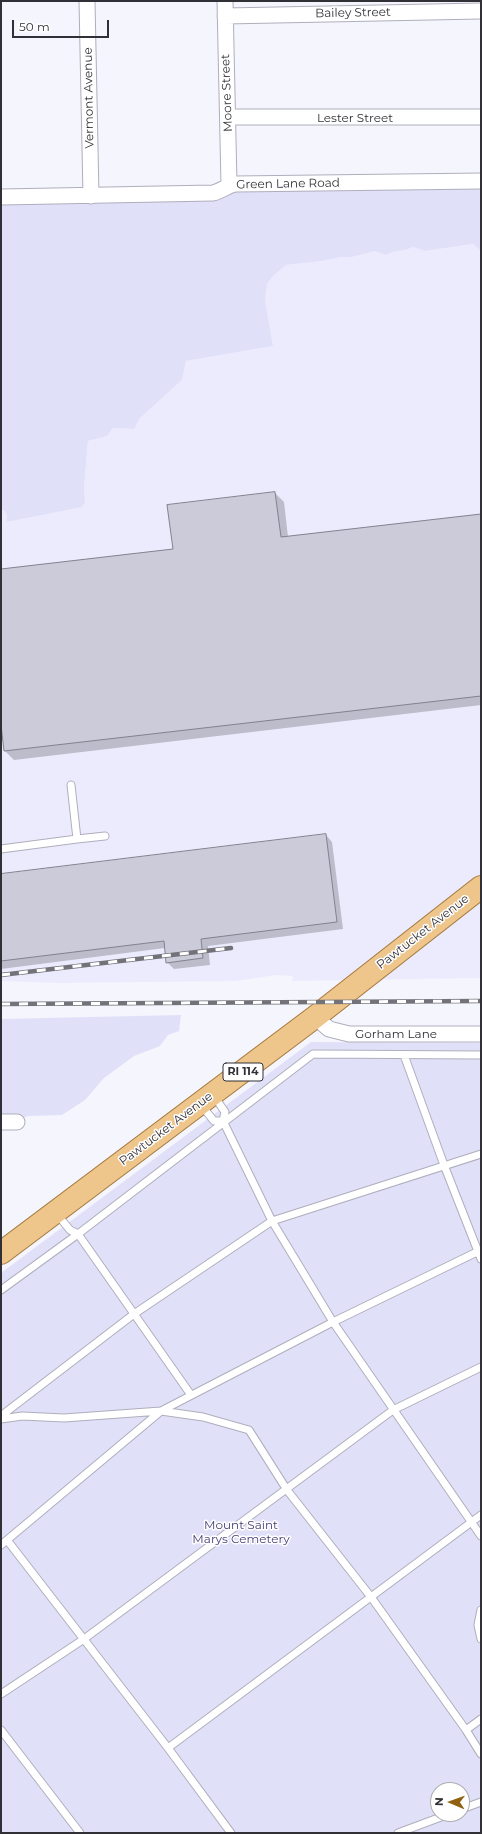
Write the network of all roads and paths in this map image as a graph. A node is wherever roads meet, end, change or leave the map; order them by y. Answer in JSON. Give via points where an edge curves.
{"nodes":[{"id":1,"x":87,"y":1,"type":"edge"},
{"id":2,"x":224,"y":1,"type":"edge"},
{"id":3,"x":481,"y":10,"type":"edge"},
{"id":4,"x":225,"y":16,"type":"junction"},
{"id":5,"x":228,"y":117,"type":"junction"},
{"id":6,"x":481,"y":117,"type":"edge"},
{"id":7,"x":481,"y":181,"type":"edge"},
{"id":8,"x":229,"y":185,"type":"junction"},
{"id":9,"x":91,"y":196,"type":"junction"},
{"id":10,"x":1,"y":197,"type":"edge"},
{"id":11,"x":72,"y":785,"type":"dead end"},
{"id":12,"x":105,"y":836,"type":"dead end"},
{"id":13,"x":77,"y":840,"type":"junction"},
{"id":14,"x":1,"y":849,"type":"edge"},
{"id":15,"x":481,"y":887,"type":"edge"},
{"id":16,"x":315,"y":1017,"type":"junction"},
{"id":17,"x":481,"y":1034,"type":"edge"},
{"id":18,"x":404,"y":1055,"type":"junction"},
{"id":19,"x":481,"y":1055,"type":"edge"},
{"id":20,"x":207,"y":1099,"type":"junction"},
{"id":21,"x":223,"y":1121,"type":"junction"},
{"id":22,"x":1,"y":1122,"type":"edge"},
{"id":23,"x":17,"y":1122,"type":"dead end"},
{"id":24,"x":481,"y":1154,"type":"edge"},
{"id":25,"x":444,"y":1165,"type":"junction"},
{"id":26,"x":56,"y":1212,"type":"junction"},
{"id":27,"x":272,"y":1221,"type":"junction"},
{"id":28,"x":78,"y":1234,"type":"junction"},
{"id":29,"x":479,"y":1251,"type":"edge"},
{"id":30,"x":1,"y":1253,"type":"edge"},
{"id":31,"x":481,"y":1259,"type":"edge"},
{"id":32,"x":1,"y":1290,"type":"edge"},
{"id":33,"x":134,"y":1314,"type":"junction"},
{"id":34,"x":333,"y":1322,"type":"junction"},
{"id":35,"x":481,"y":1367,"type":"edge"},
{"id":36,"x":191,"y":1395,"type":"junction"},
{"id":37,"x":393,"y":1410,"type":"junction"},
{"id":38,"x":161,"y":1411,"type":"junction"},
{"id":39,"x":1,"y":1417,"type":"edge"},
{"id":40,"x":287,"y":1490,"type":"junction"},
{"id":41,"x":481,"y":1515,"type":"edge"},
{"id":42,"x":471,"y":1522,"type":"junction"},
{"id":43,"x":481,"y":1536,"type":"edge"},
{"id":44,"x":7,"y":1540,"type":"junction"},
{"id":45,"x":1,"y":1545,"type":"edge"},
{"id":46,"x":371,"y":1598,"type":"junction"},
{"id":47,"x":481,"y":1610,"type":"edge"},
{"id":48,"x":84,"y":1639,"type":"junction"},
{"id":49,"x":481,"y":1640,"type":"edge"},
{"id":50,"x":1,"y":1694,"type":"edge"},
{"id":51,"x":481,"y":1719,"type":"edge"},
{"id":52,"x":1,"y":1730,"type":"edge"},
{"id":53,"x":466,"y":1730,"type":"junction"},
{"id":54,"x":168,"y":1748,"type":"junction"},
{"id":55,"x":481,"y":1754,"type":"edge"},
{"id":56,"x":481,"y":1802,"type":"edge"},
{"id":57,"x":470,"y":1806,"type":"edge"},
{"id":58,"x":430,"y":1821,"type":"edge"},
{"id":59,"x":80,"y":1833,"type":"edge"},
{"id":60,"x":231,"y":1833,"type":"edge"},
{"id":61,"x":398,"y":1833,"type":"edge"}],
"edges":[{"from":1,"to":9,"type":"street","name":"Vermont Avenue"},
{"from":2,"to":4,"type":"street","name":"Moore Street"},
{"from":3,"to":4,"type":"street","name":"Bailey Street"},
{"from":4,"to":5,"type":"street","name":"Moore Street"},
{"from":5,"to":6,"type":"street","name":"Lester Street"},
{"from":5,"to":8,"type":"street","name":"Moore Street"},
{"from":7,"to":8,"type":"street","name":"Green Lane Road"},
{"from":8,"to":9,"type":"street","name":"Green Lane Road","via":[[222,191],[213,193]]},
{"from":9,"to":10,"type":"street","name":"Green Lane Road"},
{"from":11,"to":13,"type":"lane"},
{"from":12,"to":13,"type":"lane"},
{"from":13,"to":14,"type":"lane"},
{"from":15,"to":16,"type":"main road","name":"Pawtucket Avenue","number":"RI 114"},
{"from":16,"to":17,"type":"street","name":"Gorham Lane","via":[[329,1029],[349,1034]]},
{"from":16,"to":20,"type":"main road","name":"Pawtucket Avenue","number":"RI 114"},
{"from":18,"to":19,"type":"lane"},
{"from":18,"to":21,"type":"lane","via":[[313,1054]]},
{"from":18,"to":25,"type":"lane"},
{"from":20,"to":21,"type":"lane","via":[[225,1112]]},
{"from":20,"to":21,"type":"lane","via":[[214,1121]]},
{"from":20,"to":26,"type":"main road","name":"Pawtucket Avenue","number":"RI 114"},
{"from":21,"to":27,"type":"lane"},
{"from":21,"to":28,"type":"lane"},
{"from":22,"to":23,"type":"street"},
{"from":24,"to":25,"type":"lane"},
{"from":25,"to":27,"type":"lane"},
{"from":25,"to":29,"type":"lane"},
{"from":26,"to":28,"type":"lane","via":[[70,1230]]},
{"from":26,"to":30,"type":"main road","name":"Pawtucket Avenue","number":"RI 114"},
{"from":27,"to":33,"type":"lane"},
{"from":27,"to":34,"type":"lane"},
{"from":28,"to":32,"type":"lane"},
{"from":28,"to":33,"type":"lane"},
{"from":29,"to":31,"type":"lane"},
{"from":29,"to":34,"type":"lane"},
{"from":33,"to":36,"type":"lane"},
{"from":33,"to":39,"type":"lane"},
{"from":34,"to":36,"type":"lane"},
{"from":34,"to":37,"type":"lane"},
{"from":35,"to":37,"type":"lane"},
{"from":36,"to":38,"type":"lane"},
{"from":37,"to":40,"type":"lane"},
{"from":37,"to":42,"type":"lane"},
{"from":38,"to":39,"type":"lane","via":[[64,1418]]},
{"from":38,"to":40,"type":"lane","via":[[203,1417],[249,1430]]},
{"from":38,"to":44,"type":"lane"},
{"from":40,"to":46,"type":"lane"},
{"from":40,"to":48,"type":"lane"},
{"from":41,"to":42,"type":"lane"},
{"from":42,"to":43,"type":"lane"},
{"from":42,"to":46,"type":"lane"},
{"from":44,"to":45,"type":"lane"},
{"from":44,"to":48,"type":"lane"},
{"from":46,"to":53,"type":"lane"},
{"from":46,"to":54,"type":"lane"},
{"from":47,"to":49,"type":"lane","via":[[478,1626]]},
{"from":48,"to":50,"type":"lane"},
{"from":48,"to":54,"type":"lane"},
{"from":51,"to":53,"type":"lane"},
{"from":52,"to":59,"type":"lane"},
{"from":53,"to":55,"type":"lane"},
{"from":54,"to":60,"type":"lane"},
{"from":56,"to":57,"type":"lane"},
{"from":58,"to":61,"type":"lane"}]}
